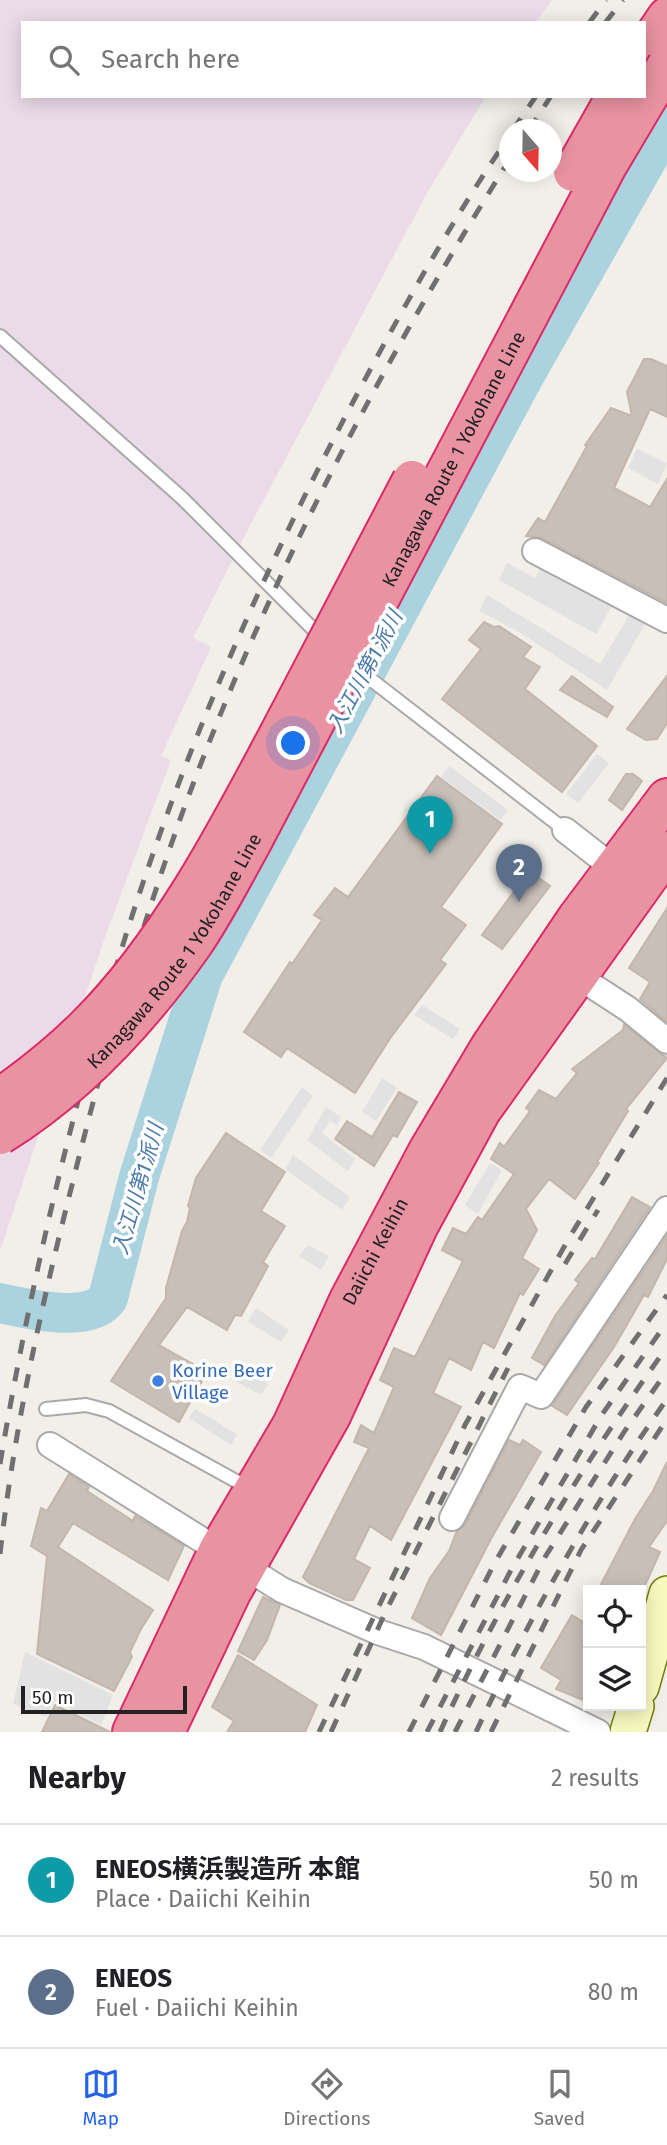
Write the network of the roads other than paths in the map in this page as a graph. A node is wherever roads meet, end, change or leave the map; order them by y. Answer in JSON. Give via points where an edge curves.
{"nodes":[{"id":1,"x":667,"y":17,"type":"edge"},
{"id":2,"x":646,"y":48,"type":"edge"},
{"id":3,"x":667,"y":65,"type":"edge"},
{"id":4,"x":667,"y":74,"type":"edge"},
{"id":5,"x":646,"y":86,"type":"edge"},
{"id":6,"x":646,"y":90,"type":"edge"},
{"id":7,"x":625,"y":107,"type":"edge"},
{"id":8,"x":0,"y":337,"type":"edge"},
{"id":9,"x":535,"y":551,"type":"dead end"},
{"id":10,"x":667,"y":620,"type":"edge"},
{"id":11,"x":667,"y":798,"type":"edge"},
{"id":12,"x":565,"y":830,"type":"joint"},
{"id":13,"x":667,"y":851,"type":"edge"},
{"id":14,"x":627,"y":878,"type":"junction"},
{"id":15,"x":579,"y":977,"type":"junction"},
{"id":16,"x":667,"y":1041,"type":"edge"},
{"id":17,"x":0,"y":1098,"type":"edge"},
{"id":18,"x":0,"y":1135,"type":"edge"},
{"id":19,"x":667,"y":1209,"type":"edge"},
{"id":20,"x":46,"y":1409,"type":"dead end"},
{"id":21,"x":50,"y":1446,"type":"dead end"},
{"id":22,"x":255,"y":1488,"type":"junction"},
{"id":23,"x":452,"y":1518,"type":"dead end"},
{"id":24,"x":232,"y":1558,"type":"junction"},
{"id":25,"x":667,"y":1594,"type":"edge"},
{"id":26,"x":646,"y":1669,"type":"edge"},
{"id":27,"x":634,"y":1711,"type":"edge"},
{"id":28,"x":132,"y":1732,"type":"edge"},
{"id":29,"x":165,"y":1732,"type":"edge"},
{"id":30,"x":598,"y":1732,"type":"edge"},
{"id":31,"x":628,"y":1732,"type":"edge"}],
"edges":[{"from":1,"to":2,"type":"highway"},
{"from":3,"to":5,"type":"highway","name":"Kanagawa Route 1 Yokohane Line","bridge":true},
{"from":4,"to":6,"type":"highway","bridge":true},
{"from":7,"to":17,"type":"highway","name":"Kanagawa Route 1 Yokohane Line","bridge":true,"via":[[577,165],[263,763],[193,886],[140,965],[88,1025]]},
{"from":7,"to":18,"type":"highway","name":"Kanagawa Route 1 Yokohane Line","bridge":true,"via":[[600,178],[259,831],[195,941],[108,1047],[74,1080]]},
{"from":8,"to":12,"type":"lane","bridge":true,"via":[[182,498],[312,630],[367,678]]},
{"from":9,"to":10,"type":"street"},
{"from":11,"to":14,"type":"highway","name":"Daiichi Keihin"},
{"from":12,"to":14,"type":"street"},
{"from":13,"to":14,"type":"highway","name":"Daiichi Keihin"},
{"from":14,"to":15,"type":"highway","name":"Daiichi Keihin"},
{"from":14,"to":22,"type":"highway","name":"Daiichi Keihin","via":[[577,918],[490,1047],[428,1151],[349,1300],[292,1425]]},
{"from":15,"to":16,"type":"street"},
{"from":15,"to":24,"type":"highway","name":"Daiichi Keihin","via":[[481,1111],[418,1227],[331,1416]]},
{"from":19,"to":23,"type":"street","via":[[541,1396],[520,1387]]},
{"from":20,"to":22,"type":"lane","via":[[86,1405],[109,1411]]},
{"from":21,"to":24,"type":"street"},
{"from":22,"to":24,"type":"highway","name":"Daiichi Keihin"},
{"from":24,"to":28,"type":"highway","name":"Daiichi Keihin"},
{"from":24,"to":29,"type":"highway","name":"Daiichi Keihin"},
{"from":24,"to":30,"type":"street","via":[[282,1590],[424,1647]]},
{"from":25,"to":26,"type":"street"},
{"from":27,"to":31,"type":"street"}]}
